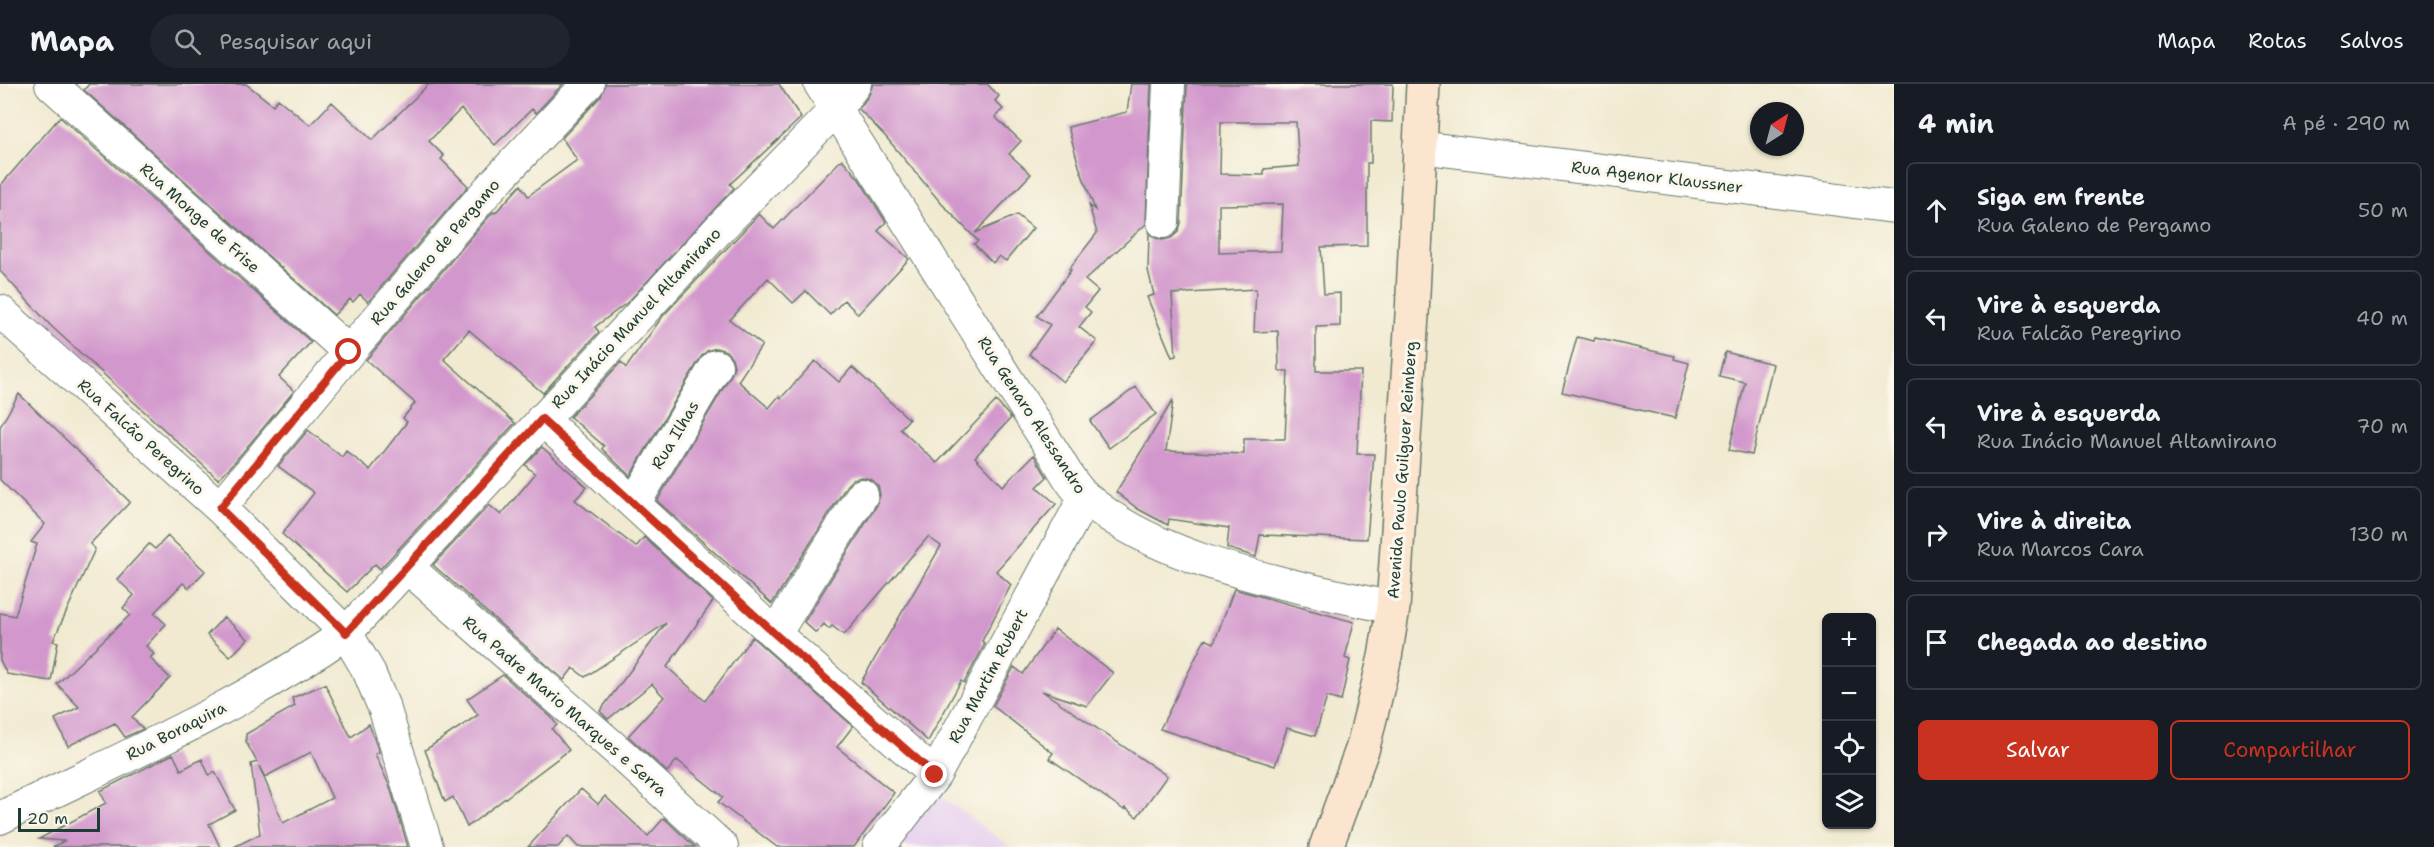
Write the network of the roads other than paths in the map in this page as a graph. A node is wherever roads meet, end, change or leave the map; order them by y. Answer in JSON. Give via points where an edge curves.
{"nodes":[{"id":1,"x":51,"y":84,"type":"edge"},
{"id":2,"x":588,"y":84,"type":"edge"},
{"id":3,"x":1170,"y":84,"type":"edge"},
{"id":4,"x":1423,"y":84,"type":"edge"},
{"id":5,"x":837,"y":92,"type":"edge"},
{"id":6,"x":1419,"y":147,"type":"junction"},
{"id":7,"x":1894,"y":207,"type":"edge"},
{"id":8,"x":1164,"y":222,"type":"dead end"},
{"id":9,"x":0,"y":311,"type":"edge"},
{"id":10,"x":349,"y":352,"type":"junction"},
{"id":11,"x":716,"y":366,"type":"dead end"},
{"id":12,"x":542,"y":419,"type":"junction"},
{"id":13,"x":862,"y":495,"type":"dead end"},
{"id":14,"x":1085,"y":497,"type":"junction"},
{"id":15,"x":634,"y":504,"type":"junction"},
{"id":16,"x":220,"y":508,"type":"junction"},
{"id":17,"x":406,"y":567,"type":"junction"},
{"id":18,"x":1393,"y":608,"type":"junction"},
{"id":19,"x":346,"y":633,"type":"junction"},
{"id":20,"x":775,"y":634,"type":"junction"},
{"id":21,"x":935,"y":775,"type":"junction"},
{"id":22,"x":0,"y":819,"type":"edge"},
{"id":23,"x":427,"y":847,"type":"edge"},
{"id":24,"x":722,"y":847,"type":"edge"},
{"id":25,"x":879,"y":847,"type":"edge"},
{"id":26,"x":1326,"y":847,"type":"edge"}],
"edges":[{"from":1,"to":10,"type":"street","name":"Rua Monge de Frise"},
{"from":2,"to":10,"type":"street","name":"Rua Galeno de Pergamo","via":[[489,189]]},
{"from":3,"to":8,"type":"street"},
{"from":4,"to":6,"type":"main road","name":"Avenida Paulo Guilguer Reimberg"},
{"from":5,"to":12,"type":"street","name":"Rua Inácio Manuel Altamirano","via":[[718,230]]},
{"from":5,"to":14,"type":"street","name":"Rua Genaro Alessandro","via":[[1054,453]]},
{"from":6,"to":7,"type":"street","name":"Rua Agenor Klaussner"},
{"from":6,"to":18,"type":"main road","name":"Avenida Paulo Guilguer Reimberg"},
{"from":9,"to":16,"type":"street","name":"Rua Falcão Peregrino"},
{"from":10,"to":16,"type":"street","name":"Rua Galeno de Pergamo"},
{"from":11,"to":15,"type":"street","name":"Rua Ilhas"},
{"from":12,"to":15,"type":"street"},
{"from":12,"to":17,"type":"street","name":"Rua Inácio Manuel Altamirano"},
{"from":13,"to":20,"type":"street"},
{"from":14,"to":18,"type":"street","name":"Rua Genaro Alessandro","via":[[1144,535],[1186,555],[1273,581]]},
{"from":14,"to":21,"type":"street","name":"Rua Martim Rubert"},
{"from":15,"to":20,"type":"street"},
{"from":16,"to":19,"type":"street","name":"Rua Falcão Peregrino"},
{"from":17,"to":19,"type":"street","name":"Rua Inácio Manuel Altamirano"},
{"from":17,"to":24,"type":"street","name":"Rua Padre Mario Marques e Serra"},
{"from":18,"to":26,"type":"main road","name":"Avenida Paulo Guilguer Reimberg","via":[[1363,747]]},
{"from":19,"to":22,"type":"street","name":"Rua Boraquira","via":[[247,695]]},
{"from":19,"to":23,"type":"street","name":"Rua Falcão Peregrino","via":[[385,710]]},
{"from":20,"to":21,"type":"street"},
{"from":21,"to":25,"type":"street","name":"Rua Martim Rubert"}]}
